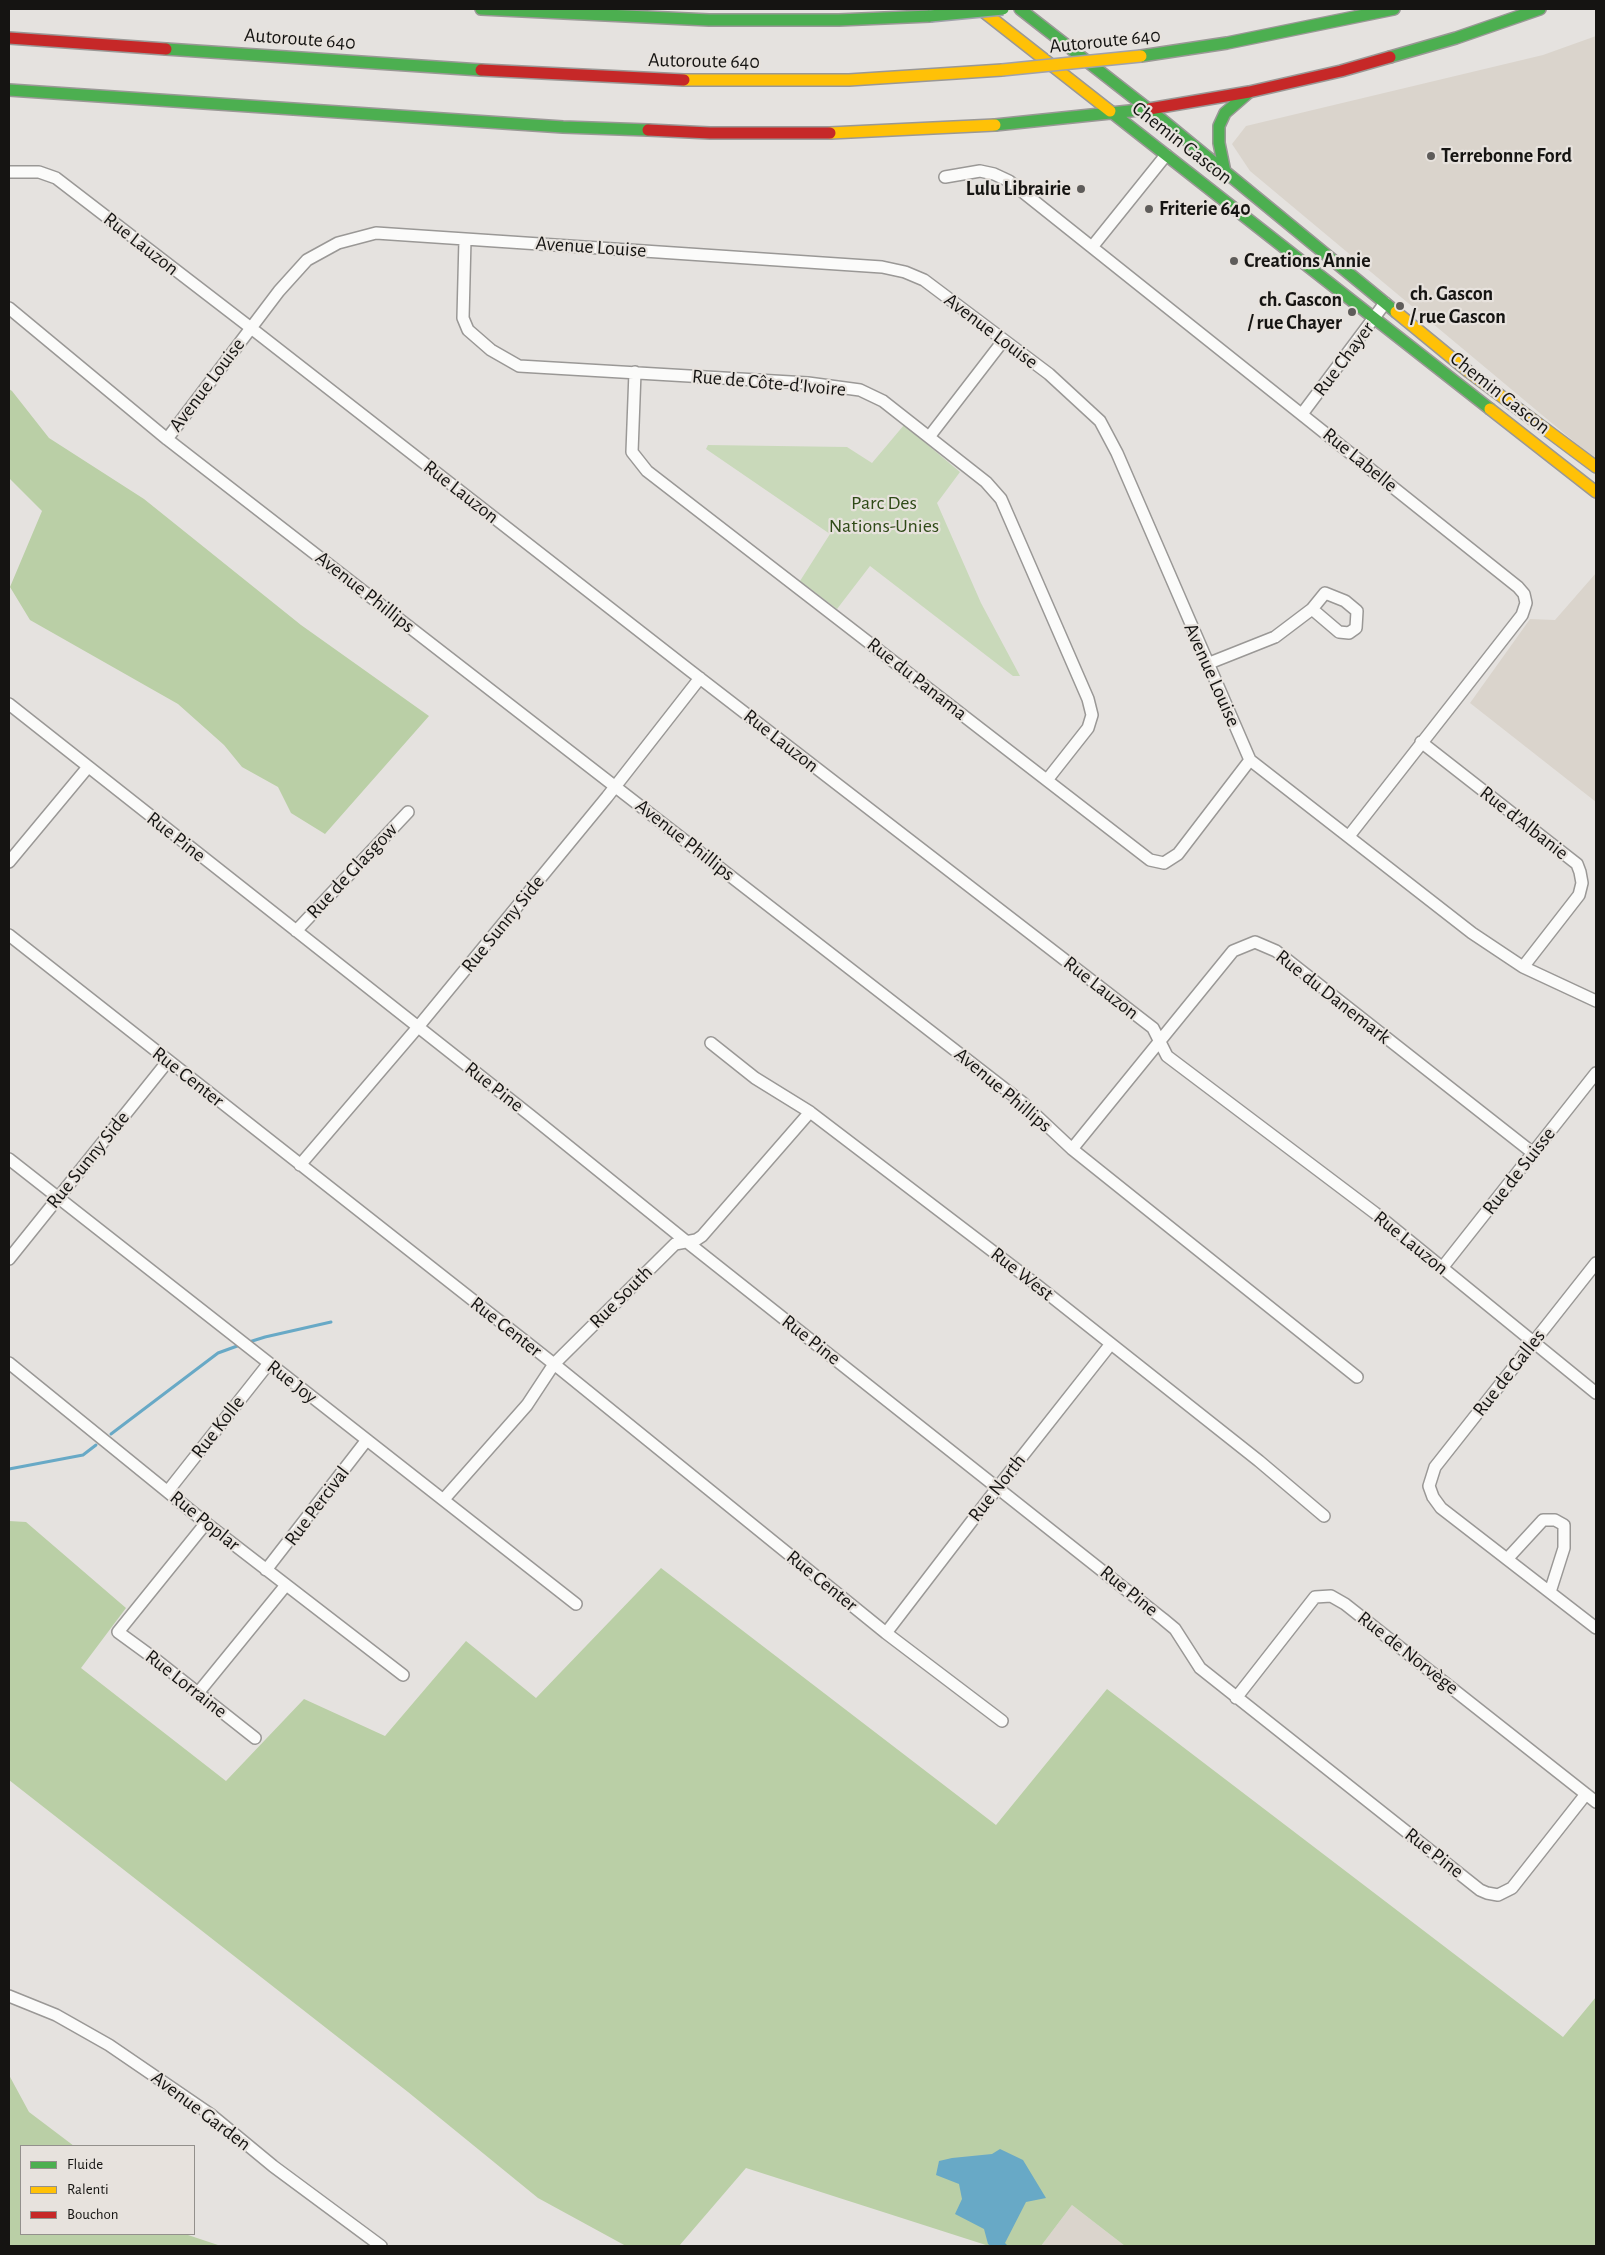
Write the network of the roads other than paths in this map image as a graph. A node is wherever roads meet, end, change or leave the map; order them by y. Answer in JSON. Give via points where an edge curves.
{"nodes":[{"id":1,"x":481,"y":9,"type":"edge"},
{"id":2,"x":980,"y":9,"type":"edge"},
{"id":3,"x":1003,"y":9,"type":"edge"},
{"id":4,"x":1020,"y":9,"type":"edge"},
{"id":5,"x":1394,"y":9,"type":"edge"},
{"id":6,"x":1540,"y":9,"type":"edge"},
{"id":7,"x":9,"y":38,"type":"edge"},
{"id":8,"x":9,"y":90,"type":"edge"},
{"id":9,"x":1249,"y":92,"type":"junction"},
{"id":10,"x":1149,"y":109,"type":"junction"},
{"id":11,"x":1115,"y":114,"type":"junction"},
{"id":12,"x":1166,"y":155,"type":"junction"},
{"id":13,"x":9,"y":172,"type":"edge"},
{"id":14,"x":1225,"y":172,"type":"junction"},
{"id":15,"x":945,"y":177,"type":"dead end"},
{"id":16,"x":465,"y":239,"type":"junction"},
{"id":17,"x":1092,"y":247,"type":"junction"},
{"id":18,"x":1385,"y":303,"type":"junction"},
{"id":19,"x":9,"y":308,"type":"edge"},
{"id":20,"x":1374,"y":318,"type":"junction"},
{"id":21,"x":251,"y":328,"type":"junction"},
{"id":22,"x":1003,"y":341,"type":"junction"},
{"id":23,"x":634,"y":372,"type":"junction"},
{"id":24,"x":1302,"y":414,"type":"junction"},
{"id":25,"x":929,"y":437,"type":"junction"},
{"id":26,"x":167,"y":438,"type":"junction"},
{"id":27,"x":1596,"y":467,"type":"edge"},
{"id":28,"x":1596,"y":492,"type":"edge"},
{"id":29,"x":1312,"y":609,"type":"dead end"},
{"id":30,"x":1208,"y":664,"type":"junction"},
{"id":31,"x":700,"y":678,"type":"junction"},
{"id":32,"x":9,"y":704,"type":"edge"},
{"id":33,"x":1421,"y":742,"type":"junction"},
{"id":34,"x":1250,"y":760,"type":"junction"},
{"id":35,"x":88,"y":767,"type":"junction"},
{"id":36,"x":1047,"y":780,"type":"junction"},
{"id":37,"x":616,"y":787,"type":"junction"},
{"id":38,"x":408,"y":812,"type":"dead end"},
{"id":39,"x":1349,"y":836,"type":"junction"},
{"id":40,"x":9,"y":862,"type":"edge"},
{"id":41,"x":296,"y":931,"type":"junction"},
{"id":42,"x":9,"y":935,"type":"edge"},
{"id":43,"x":1523,"y":967,"type":"junction"},
{"id":44,"x":1596,"y":1001,"type":"edge"},
{"id":45,"x":418,"y":1027,"type":"junction"},
{"id":46,"x":1160,"y":1042,"type":"junction"},
{"id":47,"x":711,"y":1043,"type":"dead end"},
{"id":48,"x":168,"y":1061,"type":"junction"},
{"id":49,"x":1596,"y":1073,"type":"edge"},
{"id":50,"x":810,"y":1112,"type":"junction"},
{"id":51,"x":1072,"y":1149,"type":"junction"},
{"id":52,"x":1533,"y":1153,"type":"junction"},
{"id":53,"x":9,"y":1159,"type":"edge"},
{"id":54,"x":300,"y":1165,"type":"junction"},
{"id":55,"x":58,"y":1198,"type":"junction"},
{"id":56,"x":687,"y":1242,"type":"junction"},
{"id":57,"x":9,"y":1259,"type":"edge"},
{"id":58,"x":1596,"y":1263,"type":"edge"},
{"id":59,"x":1442,"y":1268,"type":"junction"},
{"id":60,"x":1532,"y":1342,"type":"junction"},
{"id":61,"x":1110,"y":1345,"type":"junction"},
{"id":62,"x":9,"y":1363,"type":"edge"},
{"id":63,"x":269,"y":1364,"type":"junction"},
{"id":64,"x":554,"y":1364,"type":"junction"},
{"id":65,"x":1357,"y":1377,"type":"dead end"},
{"id":66,"x":1596,"y":1393,"type":"edge"},
{"id":67,"x":366,"y":1441,"type":"junction"},
{"id":68,"x":998,"y":1487,"type":"junction"},
{"id":69,"x":168,"y":1491,"type":"junction"},
{"id":70,"x":444,"y":1499,"type":"junction"},
{"id":71,"x":1324,"y":1516,"type":"dead end"},
{"id":72,"x":206,"y":1523,"type":"junction"},
{"id":73,"x":1508,"y":1558,"type":"junction"},
{"id":74,"x":266,"y":1570,"type":"junction"},
{"id":75,"x":286,"y":1585,"type":"junction"},
{"id":76,"x":1550,"y":1592,"type":"junction"},
{"id":77,"x":576,"y":1604,"type":"dead end"},
{"id":78,"x":1596,"y":1628,"type":"edge"},
{"id":79,"x":886,"y":1633,"type":"junction"},
{"id":80,"x":403,"y":1675,"type":"dead end"},
{"id":81,"x":198,"y":1693,"type":"junction"},
{"id":82,"x":1236,"y":1698,"type":"junction"},
{"id":83,"x":1002,"y":1721,"type":"dead end"},
{"id":84,"x":255,"y":1738,"type":"dead end"},
{"id":85,"x":1586,"y":1794,"type":"junction"},
{"id":86,"x":1596,"y":1802,"type":"edge"},
{"id":87,"x":9,"y":1996,"type":"edge"},
{"id":88,"x":381,"y":2246,"type":"edge"}],
"edges":[{"from":1,"to":3,"type":"main road","name":"Autoroute 640","bridge":true,"via":[[749,21],[930,16]]},
{"from":2,"to":11,"type":"main road","name":"Chemin Gascon"},
{"from":4,"to":10,"type":"main road","name":"Chemin Gascon"},
{"from":5,"to":7,"type":"main road","name":"Autoroute 640","bridge":true,"via":[[1227,43],[1141,56],[1002,70],[840,80],[668,79],[469,69]]},
{"from":6,"to":9,"type":"main road","via":[[1395,56]]},
{"from":8,"to":11,"type":"main road","via":[[564,127],[703,133],[878,131]]},
{"from":9,"to":10,"type":"main road"},
{"from":9,"to":14,"type":"main road","via":[[1228,110],[1221,121],[1219,138]]},
{"from":10,"to":11,"type":"main road"},
{"from":10,"to":14,"type":"main road","name":"Chemin Gascon"},
{"from":11,"to":12,"type":"main road","name":"Chemin Gascon"},
{"from":12,"to":17,"type":"street"},
{"from":12,"to":20,"type":"main road","name":"Chemin Gascon"},
{"from":13,"to":21,"type":"street","name":"Rue Lauzon","via":[[40,172],[56,178]]},
{"from":14,"to":18,"type":"main road","name":"Chemin Gascon"},
{"from":15,"to":17,"type":"street","name":"Rue Labelle","via":[[980,172],[1009,181]]},
{"from":16,"to":21,"type":"street","name":"Avenue Louise","via":[[376,233],[338,242],[307,260]]},
{"from":16,"to":22,"type":"street","name":"Avenue Louise","via":[[882,267],[924,280]]},
{"from":16,"to":23,"type":"street","name":"Rue de Côte-d'Ivoire","via":[[463,318],[468,330],[491,350],[519,366]]},
{"from":17,"to":24,"type":"street","name":"Rue Labelle"},
{"from":18,"to":20,"type":"street","name":"Rue Chayer"},
{"from":18,"to":27,"type":"main road","name":"Chemin Gascon","via":[[1469,372]]},
{"from":19,"to":26,"type":"street","name":"Avenue Phillips"},
{"from":20,"to":24,"type":"street","name":"Rue Chayer"},
{"from":20,"to":28,"type":"main road","name":"Chemin Gascon"},
{"from":21,"to":26,"type":"street","name":"Avenue Louise"},
{"from":21,"to":31,"type":"street","name":"Rue Lauzon"},
{"from":22,"to":25,"type":"street"},
{"from":22,"to":30,"type":"street","name":"Avenue Louise","via":[[1056,380],[1092,412],[1107,432]]},
{"from":23,"to":25,"type":"street","name":"Rue de Côte-d'Ivoire","via":[[808,383],[860,390],[883,401]]},
{"from":23,"to":36,"type":"street","name":"Rue du Panama","via":[[632,452],[647,471]]},
{"from":24,"to":33,"type":"street","name":"Rue Labelle","via":[[1524,594],[1526,603],[1522,616]]},
{"from":25,"to":36,"type":"street","name":"Rue de Côte-d'Ivoire","via":[[986,482],[1001,499],[1088,699],[1092,715],[1088,728]]},
{"from":26,"to":37,"type":"street","name":"Avenue Phillips"},
{"from":29,"to":30,"type":"street","via":[[1275,637]]},
{"from":30,"to":34,"type":"street","name":"Avenue Louise"},
{"from":31,"to":37,"type":"street","name":"Rue Sunny Side"},
{"from":31,"to":46,"type":"street","name":"Rue Lauzon","via":[[1153,1028]]},
{"from":32,"to":35,"type":"street","name":"Rue Pine"},
{"from":33,"to":39,"type":"street","name":"Rue Labelle"},
{"from":33,"to":43,"type":"street","name":"Rue d'Albanie","via":[[1577,864],[1582,883],[1578,895]]},
{"from":34,"to":36,"type":"street","name":"Rue du Panama","via":[[1178,854],[1164,863],[1150,860]]},
{"from":34,"to":39,"type":"street","name":"Avenue Louise"},
{"from":35,"to":40,"type":"street"},
{"from":35,"to":41,"type":"street","name":"Rue Pine"},
{"from":37,"to":45,"type":"street","name":"Rue Sunny Side"},
{"from":37,"to":51,"type":"street","name":"Avenue Phillips","via":[[1023,1103]]},
{"from":38,"to":41,"type":"street","name":"Rue de Glasgow"},
{"from":39,"to":43,"type":"street","name":"Avenue Louise","via":[[1472,933]]},
{"from":41,"to":45,"type":"street","name":"Rue Pine"},
{"from":42,"to":48,"type":"street","name":"Rue Center"},
{"from":43,"to":44,"type":"street","name":"Avenue Louise"},
{"from":45,"to":54,"type":"street","name":"Rue Sunny Side"},
{"from":45,"to":56,"type":"street","name":"Rue Pine"},
{"from":46,"to":51,"type":"street","name":"Rue du Danemark"},
{"from":46,"to":52,"type":"street","name":"Rue du Danemark","via":[[1233,951],[1254,942],[1276,951]]},
{"from":46,"to":59,"type":"street","name":"Rue Lauzon","via":[[1167,1056]]},
{"from":47,"to":50,"type":"street","name":"Rue West","via":[[755,1078]]},
{"from":48,"to":54,"type":"street","name":"Rue Center"},
{"from":48,"to":55,"type":"street","name":"Rue Sunny Side"},
{"from":49,"to":52,"type":"street","name":"Rue de Suisse"},
{"from":50,"to":56,"type":"street","name":"Rue South","via":[[702,1236]]},
{"from":50,"to":61,"type":"street","name":"Rue West","via":[[1033,1282]]},
{"from":51,"to":65,"type":"street","name":"Avenue Phillips"},
{"from":52,"to":59,"type":"street","name":"Rue de Suisse"},
{"from":53,"to":55,"type":"street","name":"Rue Joy"},
{"from":54,"to":64,"type":"street","name":"Rue Center"},
{"from":55,"to":57,"type":"street","name":"Rue Sunny Side"},
{"from":55,"to":63,"type":"street","name":"Rue Joy"},
{"from":56,"to":64,"type":"street","name":"Rue South","via":[[673,1245]]},
{"from":56,"to":68,"type":"street","name":"Rue Pine"},
{"from":58,"to":60,"type":"street","name":"Rue de Galles"},
{"from":59,"to":60,"type":"street","name":"Rue Lauzon"},
{"from":60,"to":66,"type":"street","name":"Rue Lauzon"},
{"from":60,"to":73,"type":"street","name":"Rue de Galles","via":[[1435,1467],[1429,1486],[1441,1508]]},
{"from":61,"to":68,"type":"street","name":"Rue North"},
{"from":61,"to":71,"type":"street","name":"Rue West","via":[[1225,1433]]},
{"from":62,"to":69,"type":"street","name":"Rue Poplar"},
{"from":63,"to":67,"type":"street","name":"Rue Joy"},
{"from":63,"to":69,"type":"street","name":"Rue Kolle"},
{"from":64,"to":70,"type":"street","name":"Rue South","via":[[527,1405]]},
{"from":64,"to":79,"type":"street","name":"Rue Center"},
{"from":67,"to":70,"type":"street","name":"Rue Joy"},
{"from":67,"to":74,"type":"street","name":"Rue Percival"},
{"from":68,"to":79,"type":"street","name":"Rue North"},
{"from":68,"to":82,"type":"street","name":"Rue Pine","via":[[1175,1629],[1200,1668]]},
{"from":69,"to":72,"type":"street","name":"Rue Poplar"},
{"from":70,"to":77,"type":"street","name":"Rue Joy"},
{"from":72,"to":74,"type":"street","name":"Rue Poplar"},
{"from":72,"to":81,"type":"street","name":"Rue Lorraine","via":[[118,1632]]},
{"from":73,"to":76,"type":"street"},
{"from":73,"to":76,"type":"street","via":[[1543,1520],[1555,1520],[1564,1525],[1564,1548]]},
{"from":74,"to":75,"type":"street","name":"Rue Poplar"},
{"from":75,"to":80,"type":"street","name":"Rue Poplar"},
{"from":75,"to":81,"type":"street"},
{"from":76,"to":78,"type":"street"},
{"from":79,"to":83,"type":"street","name":"Rue Center"},
{"from":81,"to":84,"type":"street","name":"Rue Lorraine"},
{"from":82,"to":85,"type":"street","name":"Rue Pine","via":[[1480,1890],[1491,1894],[1502,1894],[1512,1888]]},
{"from":82,"to":85,"type":"street","name":"Rue de Norvège","via":[[1315,1597],[1331,1596]]},
{"from":85,"to":86,"type":"street","name":"Rue de Norvège"},
{"from":87,"to":88,"type":"street","name":"Avenue Garden","via":[[56,2015],[117,2050],[210,2114],[273,2166]]}]}
